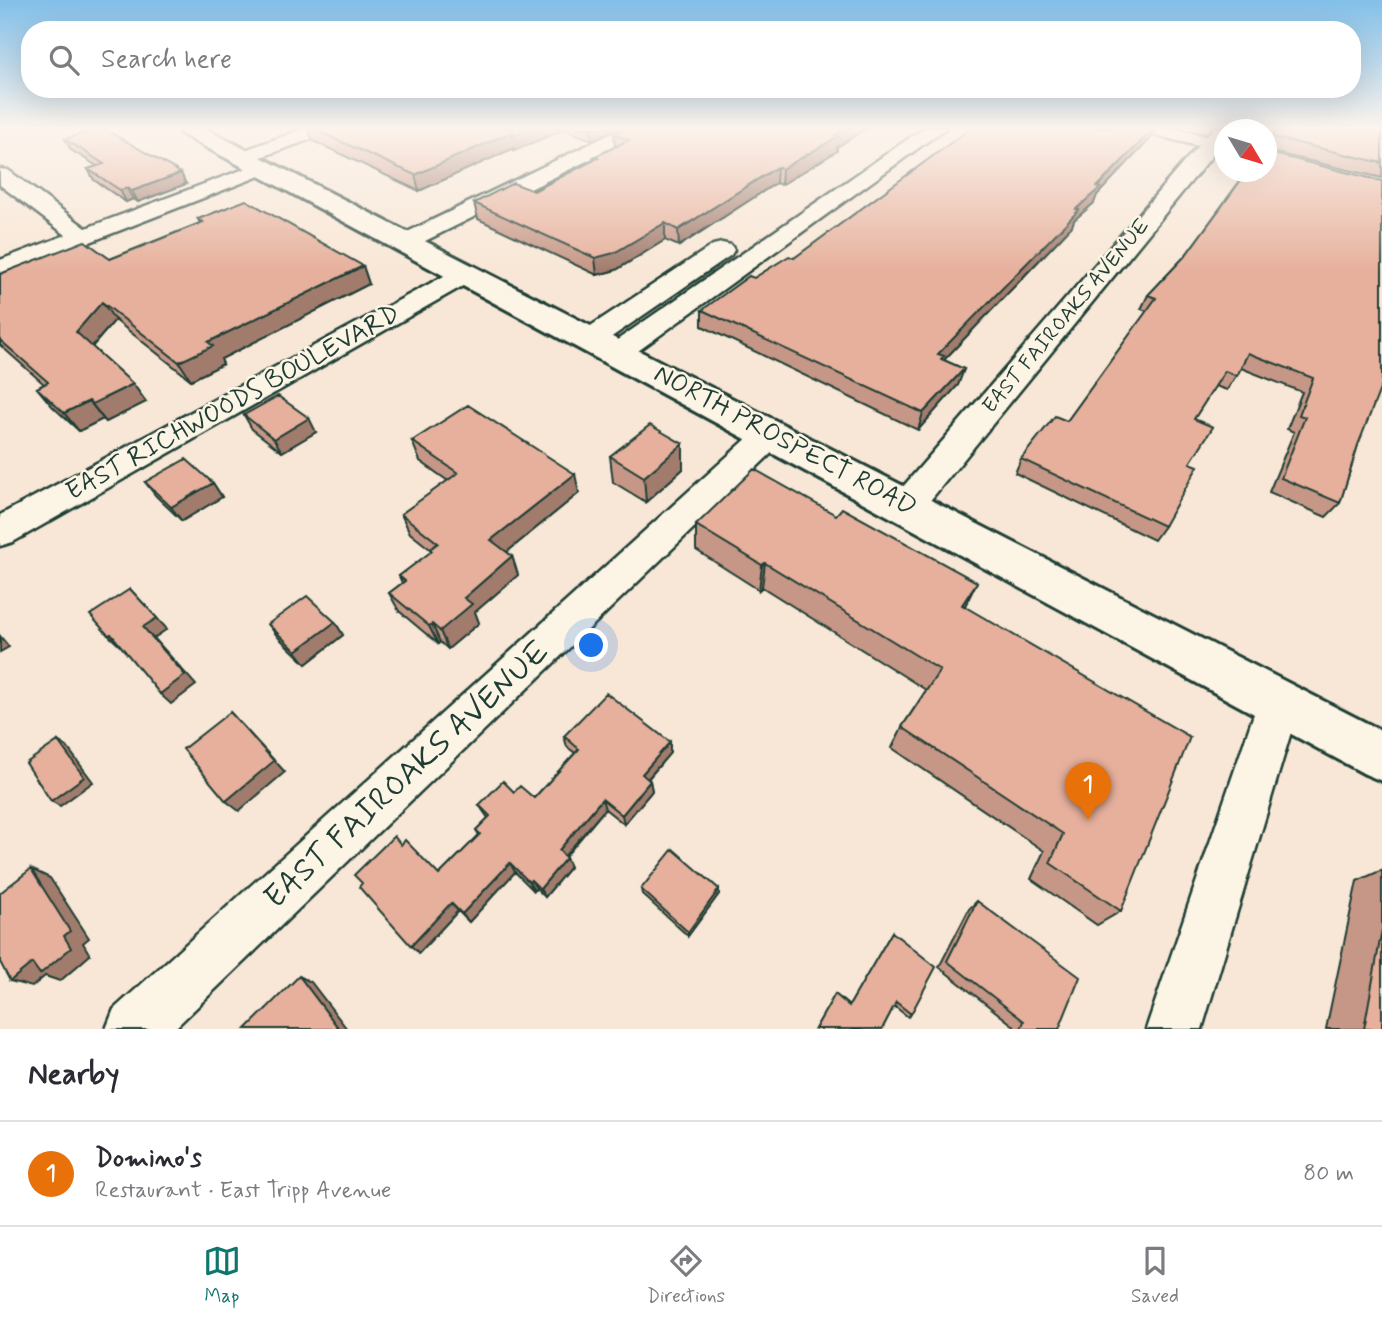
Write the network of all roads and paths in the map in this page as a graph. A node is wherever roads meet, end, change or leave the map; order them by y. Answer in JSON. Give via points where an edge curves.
{"nodes":[{"id":1,"x":1,"y":176,"type":"edge"},
{"id":2,"x":223,"y":176,"type":"edge"},
{"id":3,"x":278,"y":176,"type":"edge"},
{"id":4,"x":512,"y":176,"type":"edge"},
{"id":5,"x":530,"y":176,"type":"edge"},
{"id":6,"x":838,"y":176,"type":"edge"},
{"id":7,"x":863,"y":176,"type":"edge"},
{"id":8,"x":1188,"y":176,"type":"edge"},
{"id":9,"x":395,"y":236,"type":"junction"},
{"id":10,"x":83,"y":237,"type":"junction"},
{"id":11,"x":0,"y":269,"type":"edge"},
{"id":12,"x":466,"y":274,"type":"junction"},
{"id":13,"x":603,"y":346,"type":"junction"},
{"id":14,"x":772,"y":434,"type":"junction"},
{"id":15,"x":907,"y":505,"type":"junction"},
{"id":16,"x":0,"y":532,"type":"edge"},
{"id":17,"x":1279,"y":702,"type":"junction"},
{"id":18,"x":1382,"y":757,"type":"edge"},
{"id":19,"x":134,"y":1029,"type":"edge"},
{"id":20,"x":1174,"y":1029,"type":"edge"}],
"edges":[{"from":1,"to":10,"type":"street"},
{"from":2,"to":10,"type":"street"},
{"from":3,"to":9,"type":"main road","name":"NORTH PROSPECT ROAD"},
{"from":4,"to":9,"type":"street"},
{"from":5,"to":9,"type":"street"},
{"from":6,"to":13,"type":"street"},
{"from":7,"to":13,"type":"street"},
{"from":8,"to":15,"type":"street","name":"EAST FAIROAKS AVENUE"},
{"from":9,"to":12,"type":"main road","name":"NORTH PROSPECT ROAD"},
{"from":10,"to":11,"type":"street"},
{"from":12,"to":13,"type":"main road","name":"NORTH PROSPECT ROAD"},
{"from":12,"to":16,"type":"street","name":"EAST RICHWOODS BOULEVARD"},
{"from":13,"to":14,"type":"main road","name":"NORTH PROSPECT ROAD"},
{"from":14,"to":15,"type":"main road","name":"NORTH PROSPECT ROAD"},
{"from":14,"to":19,"type":"street","name":"EAST FAIROAKS AVENUE"},
{"from":15,"to":17,"type":"main road","name":"NORTH PROSPECT ROAD"},
{"from":17,"to":18,"type":"main road","name":"NORTH PROSPECT ROAD"},
{"from":17,"to":20,"type":"street"}]}
